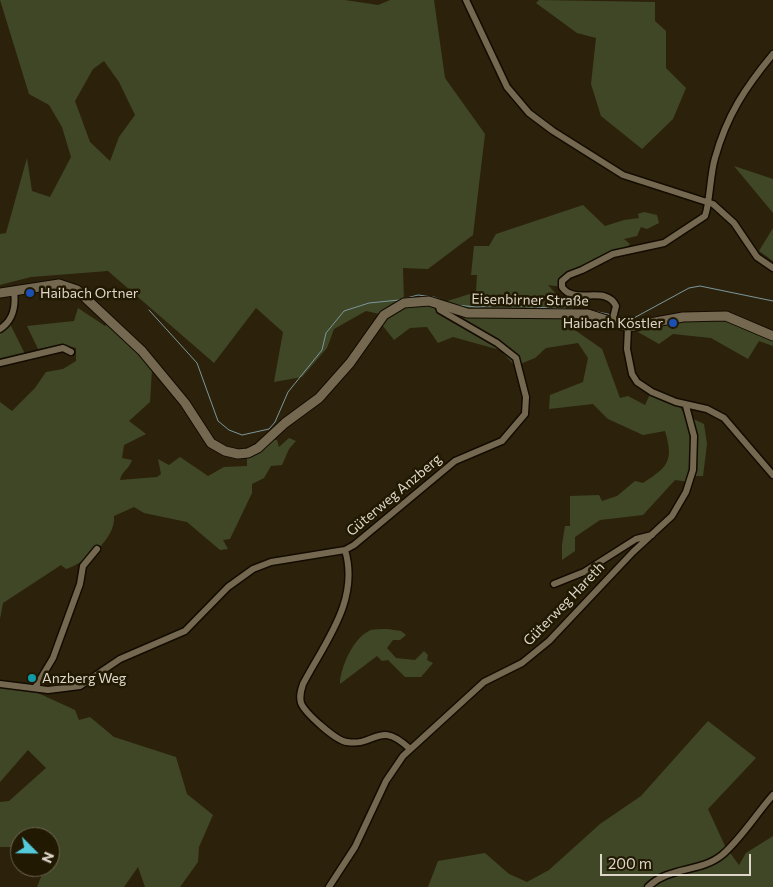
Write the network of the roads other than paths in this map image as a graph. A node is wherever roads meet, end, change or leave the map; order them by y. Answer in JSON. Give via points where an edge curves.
{"nodes":[{"id":1,"x":466,"y":0,"type":"edge"},
{"id":2,"x":773,"y":54,"type":"edge"},
{"id":3,"x":707,"y":201,"type":"junction"},
{"id":4,"x":773,"y":268,"type":"edge"},
{"id":5,"x":14,"y":290,"type":"junction"},
{"id":6,"x":0,"y":292,"type":"edge"},
{"id":7,"x":438,"y":304,"type":"junction"},
{"id":8,"x":614,"y":318,"type":"junction"},
{"id":9,"x":628,"y":327,"type":"junction"},
{"id":10,"x":0,"y":329,"type":"edge"},
{"id":11,"x":773,"y":336,"type":"edge"},
{"id":12,"x":70,"y":352,"type":"dead end"},
{"id":13,"x":0,"y":363,"type":"edge"},
{"id":14,"x":686,"y":406,"type":"junction"},
{"id":15,"x":773,"y":475,"type":"edge"},
{"id":16,"x":652,"y":535,"type":"junction"},
{"id":17,"x":97,"y":549,"type":"dead end"},
{"id":18,"x":345,"y":550,"type":"junction"},
{"id":19,"x":554,"y":584,"type":"dead end"},
{"id":20,"x":0,"y":684,"type":"edge"},
{"id":21,"x":35,"y":688,"type":"junction"},
{"id":22,"x":410,"y":749,"type":"junction"},
{"id":23,"x":773,"y":795,"type":"edge"},
{"id":24,"x":329,"y":887,"type":"edge"},
{"id":25,"x":648,"y":887,"type":"edge"}],
"edges":[{"from":1,"to":3,"type":"street","via":[[507,86],[529,114],[623,175]]},
{"from":2,"to":3,"type":"street","via":[[747,85],[735,106],[714,159]]},
{"from":3,"to":4,"type":"street","via":[[724,213],[757,257]]},
{"from":3,"to":8,"type":"street","via":[[705,216],[671,239],[658,245],[613,254],[569,274],[562,281],[562,288],[570,294],[610,299],[616,306]]},
{"from":5,"to":6,"type":"main road","name":"Eisenbirner Straße"},
{"from":5,"to":7,"type":"main road","name":"Eisenbirner Straße","via":[[59,284],[77,290],[142,351],[185,403],[211,443],[224,451],[238,454],[258,448],[319,398],[392,309],[404,303]]},
{"from":5,"to":10,"type":"street","via":[[13,314]]},
{"from":7,"to":8,"type":"main road","name":"Eisenbirner Straße","via":[[466,313],[588,314]]},
{"from":7,"to":18,"type":"street","name":"Güterweg Anzberg","via":[[440,310],[497,343],[516,358],[526,397],[525,414],[502,441],[455,461],[368,536]]},
{"from":8,"to":9,"type":"main road","name":"Eisenbirner Straße"},
{"from":9,"to":11,"type":"main road","name":"Eisenbirner Straße","via":[[683,317],[726,316]]},
{"from":9,"to":14,"type":"street","via":[[626,345],[634,379],[652,392]]},
{"from":12,"to":13,"type":"street","via":[[64,348]]},
{"from":14,"to":15,"type":"street","via":[[707,409],[724,418]]},
{"from":14,"to":16,"type":"street","name":"Güterweg Hareth","via":[[694,436],[692,478],[672,516]]},
{"from":16,"to":19,"type":"street","via":[[636,539],[578,575]]},
{"from":16,"to":22,"type":"street","name":"Güterweg Hareth","via":[[549,641],[522,663],[484,682]]},
{"from":17,"to":21,"type":"street","via":[[83,566],[57,650]]},
{"from":18,"to":21,"type":"street","name":"Güterweg Anzberg","via":[[271,562],[253,569],[235,581],[192,626],[177,636],[120,659],[80,686],[60,690]]},
{"from":18,"to":22,"type":"street","via":[[349,579],[346,602],[303,684],[301,702],[312,716],[342,741],[357,742],[385,734]]},
{"from":20,"to":21,"type":"street","name":"Güterweg Anzberg"},
{"from":22,"to":24,"type":"street","name":"Güterweg Hareth","via":[[392,771],[362,834]]},
{"from":23,"to":25,"type":"street","via":[[722,855],[706,864],[658,877]]}]}
